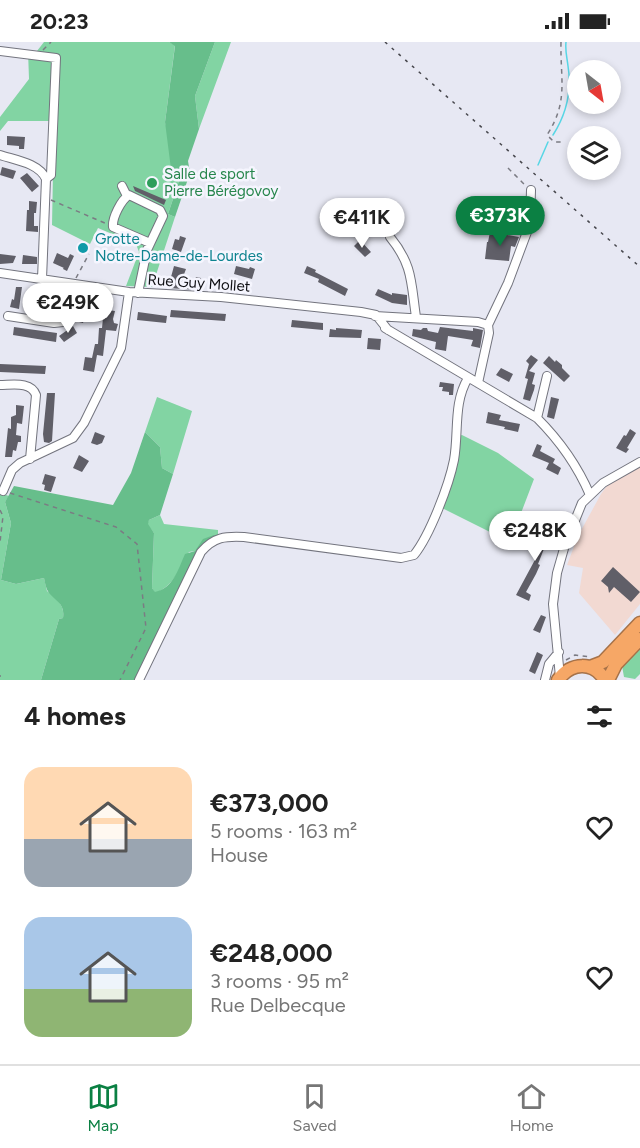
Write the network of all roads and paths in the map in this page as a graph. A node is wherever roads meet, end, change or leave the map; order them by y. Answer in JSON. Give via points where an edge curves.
{"nodes":[{"id":1,"x":51,"y":42,"type":"edge"},
{"id":2,"x":561,"y":42,"type":"edge"},
{"id":3,"x":0,"y":51,"type":"edge"},
{"id":4,"x":39,"y":55,"type":"junction"},
{"id":5,"x":562,"y":142,"type":"dead end"},
{"id":6,"x":0,"y":155,"type":"edge"},
{"id":7,"x":508,"y":168,"type":"dead end"},
{"id":8,"x":46,"y":179,"type":"junction"},
{"id":9,"x":122,"y":186,"type":"dead end"},
{"id":10,"x":531,"y":190,"type":"joint"},
{"id":11,"x":128,"y":196,"type":"junction"},
{"id":12,"x":45,"y":200,"type":"junction"},
{"id":13,"x":113,"y":227,"type":"junction"},
{"id":14,"x":390,"y":237,"type":"dead end"},
{"id":15,"x":150,"y":243,"type":"junction"},
{"id":16,"x":89,"y":254,"type":"dead end"},
{"id":17,"x":0,"y":273,"type":"edge"},
{"id":18,"x":42,"y":279,"type":"junction"},
{"id":19,"x":76,"y":284,"type":"junction"},
{"id":20,"x":134,"y":292,"type":"junction"},
{"id":21,"x":8,"y":316,"type":"dead end"},
{"id":22,"x":374,"y":317,"type":"junction"},
{"id":23,"x":416,"y":317,"type":"junction"},
{"id":24,"x":488,"y":325,"type":"junction"},
{"id":25,"x":547,"y":376,"type":"dead end"},
{"id":26,"x":468,"y":378,"type":"junction"},
{"id":27,"x":478,"y":383,"type":"junction"},
{"id":28,"x":0,"y":385,"type":"edge"},
{"id":29,"x":537,"y":418,"type":"junction"},
{"id":30,"x":30,"y":459,"type":"junction"},
{"id":31,"x":640,"y":462,"type":"edge"},
{"id":32,"x":3,"y":491,"type":"joint"},
{"id":33,"x":590,"y":495,"type":"junction"},
{"id":34,"x":0,"y":510,"type":"edge"},
{"id":35,"x":0,"y":542,"type":"edge"},
{"id":36,"x":640,"y":623,"type":"edge"},
{"id":37,"x":640,"y":639,"type":"edge"},
{"id":38,"x":559,"y":652,"type":"junction"},
{"id":39,"x":583,"y":662,"type":"junction"},
{"id":40,"x":559,"y":679,"type":"edge"},
{"id":41,"x":120,"y":680,"type":"edge"},
{"id":42,"x":139,"y":680,"type":"edge"},
{"id":43,"x":545,"y":680,"type":"edge"},
{"id":44,"x":606,"y":680,"type":"edge"}],
"edges":[{"from":1,"to":4,"type":"path"},
{"from":2,"to":5,"type":"path","via":[[562,102],[547,135],[554,142]]},
{"from":3,"to":4,"type":"street"},
{"from":4,"to":8,"type":"street","via":[[56,58],[51,175]]},
{"from":6,"to":8,"type":"street","via":[[37,168]]},
{"from":7,"to":10,"type":"path"},
{"from":8,"to":12,"type":"street"},
{"from":9,"to":11,"type":"street"},
{"from":10,"to":24,"type":"street","via":[[527,237]]},
{"from":11,"to":13,"type":"street"},
{"from":11,"to":15,"type":"street","via":[[160,210],[163,216]]},
{"from":12,"to":13,"type":"path"},
{"from":12,"to":18,"type":"street"},
{"from":13,"to":15,"type":"street"},
{"from":14,"to":23,"type":"street","via":[[408,264]]},
{"from":15,"to":20,"type":"street"},
{"from":16,"to":19,"type":"path"},
{"from":17,"to":18,"type":"street","name":"Rue Guy Mollet"},
{"from":18,"to":19,"type":"street","name":"Rue Guy Mollet"},
{"from":19,"to":20,"type":"street","name":"Rue Guy Mollet"},
{"from":19,"to":21,"type":"street","via":[[63,322]]},
{"from":20,"to":22,"type":"street","name":"Rue Guy Mollet","via":[[221,297],[361,312]]},
{"from":20,"to":30,"type":"street","via":[[121,348],[84,423],[73,438]]},
{"from":22,"to":23,"type":"street","name":"Rue Guy Mollet"},
{"from":22,"to":26,"type":"street","name":"Rue Guy Mollet","via":[[388,330]]},
{"from":23,"to":24,"type":"street","name":"Rue Guy Mollet"},
{"from":24,"to":27,"type":"street"},
{"from":25,"to":29,"type":"street"},
{"from":26,"to":27,"type":"street","name":"Rue Guy Mollet"},
{"from":26,"to":42,"type":"street","via":[[459,398],[454,461],[438,510],[414,555],[401,558],[220,537],[201,552]]},
{"from":27,"to":29,"type":"street","name":"Rue Guy Mollet"},
{"from":28,"to":30,"type":"street","via":[[30,387],[36,395]]},
{"from":29,"to":33,"type":"street","name":"Rue Guy Mollet","via":[[552,433]]},
{"from":30,"to":32,"type":"street","via":[[12,470]]},
{"from":31,"to":33,"type":"street"},
{"from":32,"to":41,"type":"path","via":[[116,528],[137,543],[146,628]]},
{"from":33,"to":38,"type":"street","via":[[582,503],[557,573],[553,604]]},
{"from":34,"to":35,"type":"path"},
{"from":36,"to":39,"type":"highway","via":[[603,662]]},
{"from":37,"to":44,"type":"highway"},
{"from":38,"to":39,"type":"street","via":[[567,661]]},
{"from":38,"to":40,"type":"street"},
{"from":38,"to":43,"type":"street","via":[[549,664]]},
{"from":39,"to":40,"type":"highway"},
{"from":39,"to":44,"type":"highway"}]}
